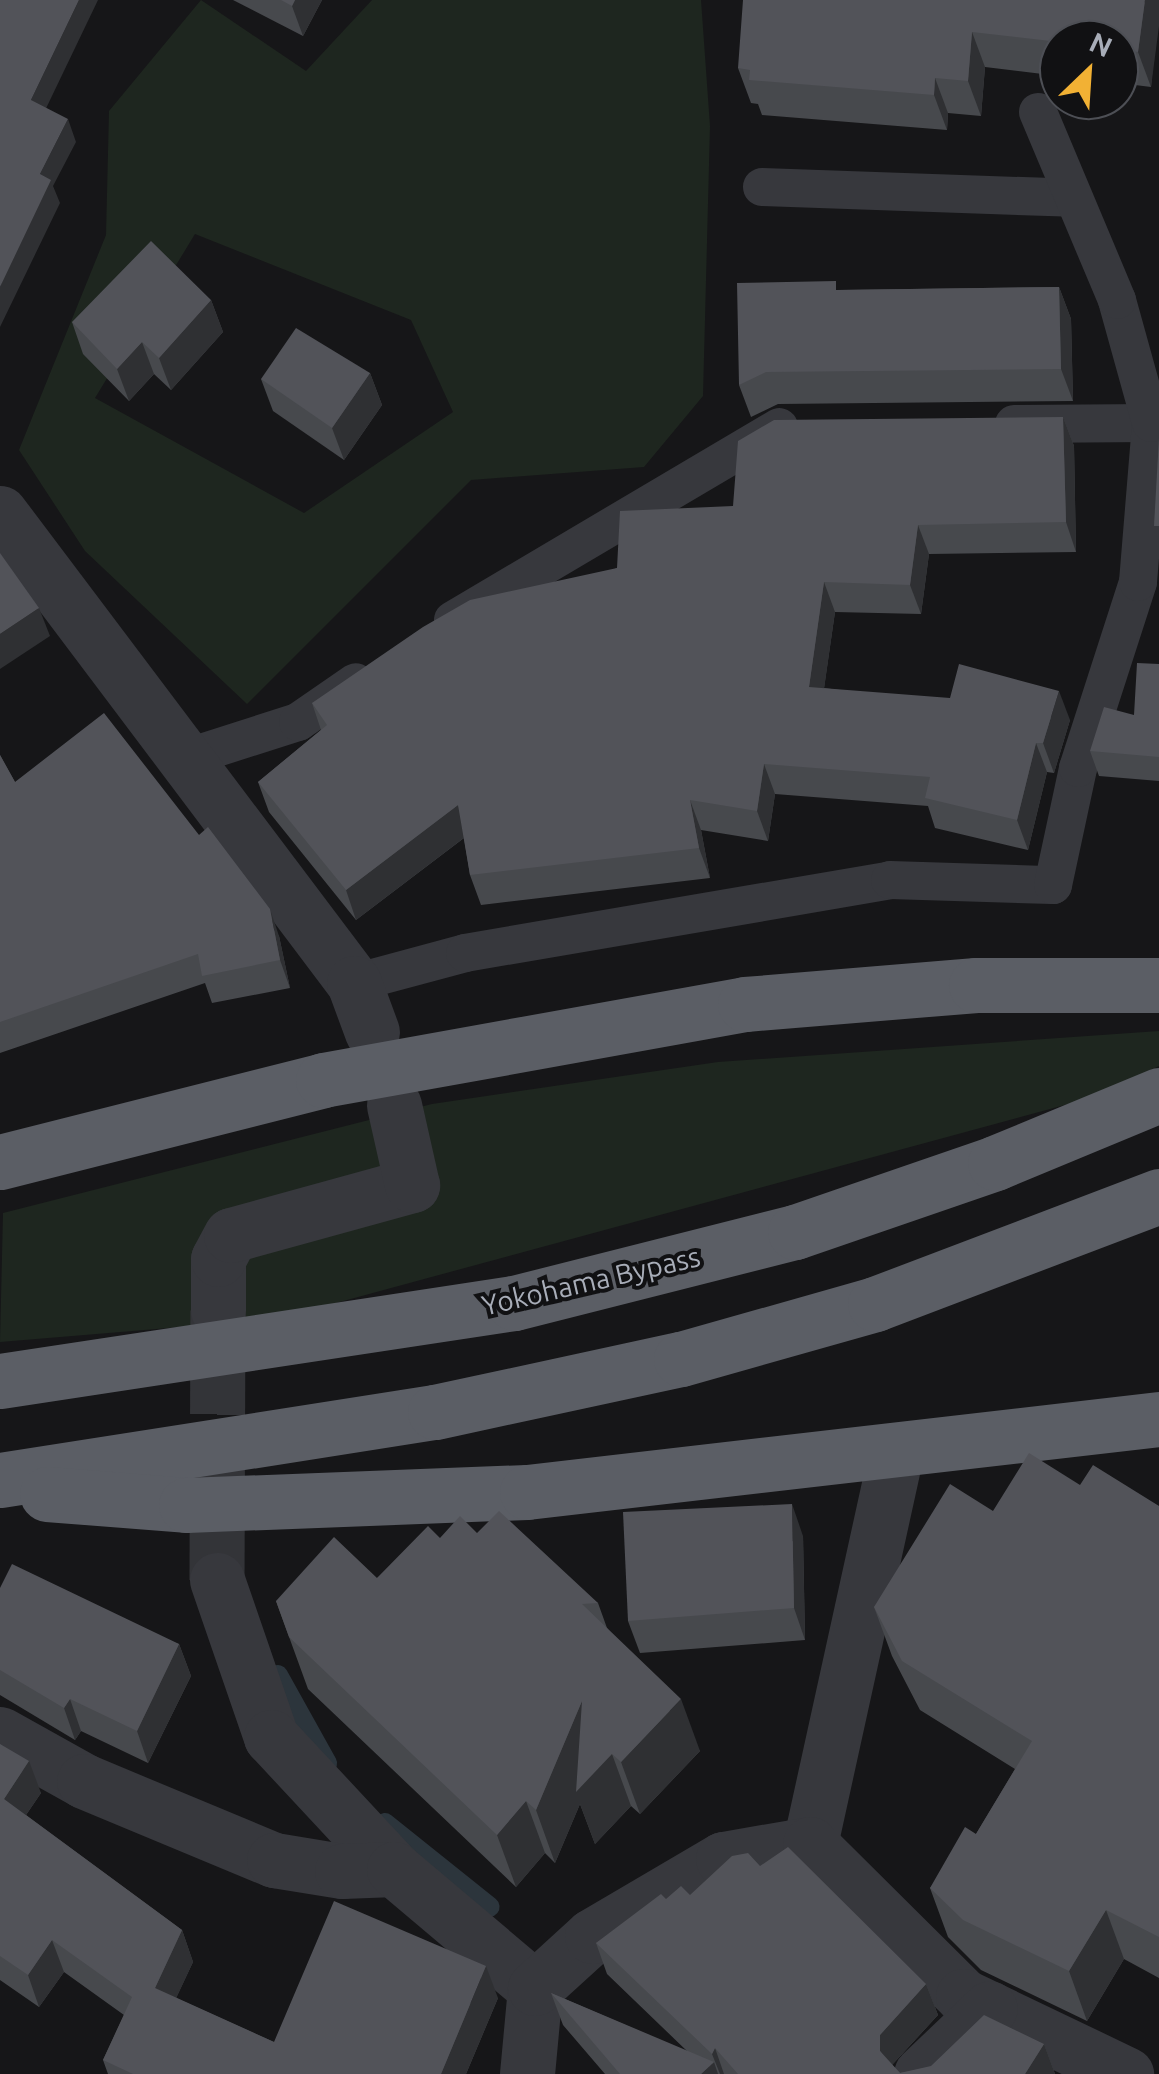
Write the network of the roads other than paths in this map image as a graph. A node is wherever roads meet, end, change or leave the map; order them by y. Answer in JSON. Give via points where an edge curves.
{"nodes":[{"id":1,"x":1038,"y":112,"type":"dead end"},
{"id":2,"x":762,"y":187,"type":"dead end"},
{"id":3,"x":1074,"y":198,"type":"junction"},
{"id":4,"x":1150,"y":423,"type":"junction"},
{"id":5,"x":974,"y":424,"type":"edge"},
{"id":6,"x":817,"y":426,"type":"edge"},
{"id":7,"x":0,"y":513,"type":"edge"},
{"id":8,"x":182,"y":759,"type":"junction"},
{"id":9,"x":1159,"y":985,"type":"edge"},
{"id":10,"x":363,"y":1008,"type":"joint"},
{"id":11,"x":1159,"y":1094,"type":"edge"},
{"id":12,"x":394,"y":1105,"type":"dead end"},
{"id":13,"x":0,"y":1162,"type":"edge"},
{"id":14,"x":1159,"y":1196,"type":"edge"},
{"id":15,"x":218,"y":1310,"type":"tunnel mouth"},
{"id":16,"x":0,"y":1382,"type":"edge"},
{"id":17,"x":1152,"y":1416,"type":"edge"},
{"id":18,"x":896,"y":1453,"type":"junction"},
{"id":19,"x":0,"y":1480,"type":"edge"},
{"id":20,"x":0,"y":1490,"type":"edge"},
{"id":21,"x":218,"y":1580,"type":"tunnel mouth"},
{"id":22,"x":0,"y":1734,"type":"edge"},
{"id":23,"x":810,"y":1844,"type":"junction"},
{"id":24,"x":394,"y":1869,"type":"junction"},
{"id":25,"x":535,"y":1988,"type":"junction"},
{"id":26,"x":990,"y":2008,"type":"junction"},
{"id":27,"x":527,"y":2074,"type":"edge"},
{"id":28,"x":921,"y":2074,"type":"edge"},
{"id":29,"x":1126,"y":2074,"type":"edge"}],
"edges":[{"from":1,"to":3,"type":"lane"},
{"from":2,"to":3,"type":"lane"},
{"from":3,"to":4,"type":"lane","via":[[1117,300]]},
{"from":4,"to":5,"type":"lane"},
{"from":4,"to":10,"type":"lane","via":[[1138,582],[1078,768],[1053,885],[890,880],[465,953]]},
{"from":6,"to":8,"type":"lane","via":[[778,427],[407,648],[298,722]]},
{"from":7,"to":8,"type":"street"},
{"from":8,"to":10,"type":"street"},
{"from":9,"to":13,"type":"highway","via":[[976,985],[726,1007],[323,1080]]},
{"from":11,"to":16,"type":"highway","name":"Yokohama Bypass","via":[[994,1163],[795,1232],[514,1304]]},
{"from":12,"to":15,"type":"street","via":[[412,1185],[230,1235],[218,1259]]},
{"from":14,"to":19,"type":"highway","via":[[875,1304],[681,1359],[435,1412]]},
{"from":17,"to":18,"type":"highway"},
{"from":18,"to":20,"type":"highway","via":[[526,1492],[186,1505]]},
{"from":18,"to":23,"type":"street"},
{"from":21,"to":24,"type":"street","via":[[271,1737]]},
{"from":22,"to":24,"type":"street","via":[[84,1781],[274,1860],[342,1872]]},
{"from":23,"to":25,"type":"street","via":[[724,1859],[592,1936]]},
{"from":23,"to":26,"type":"street","via":[[963,1996]]},
{"from":24,"to":25,"type":"street"},
{"from":25,"to":27,"type":"street"},
{"from":26,"to":28,"type":"street"},
{"from":26,"to":29,"type":"street"}]}
